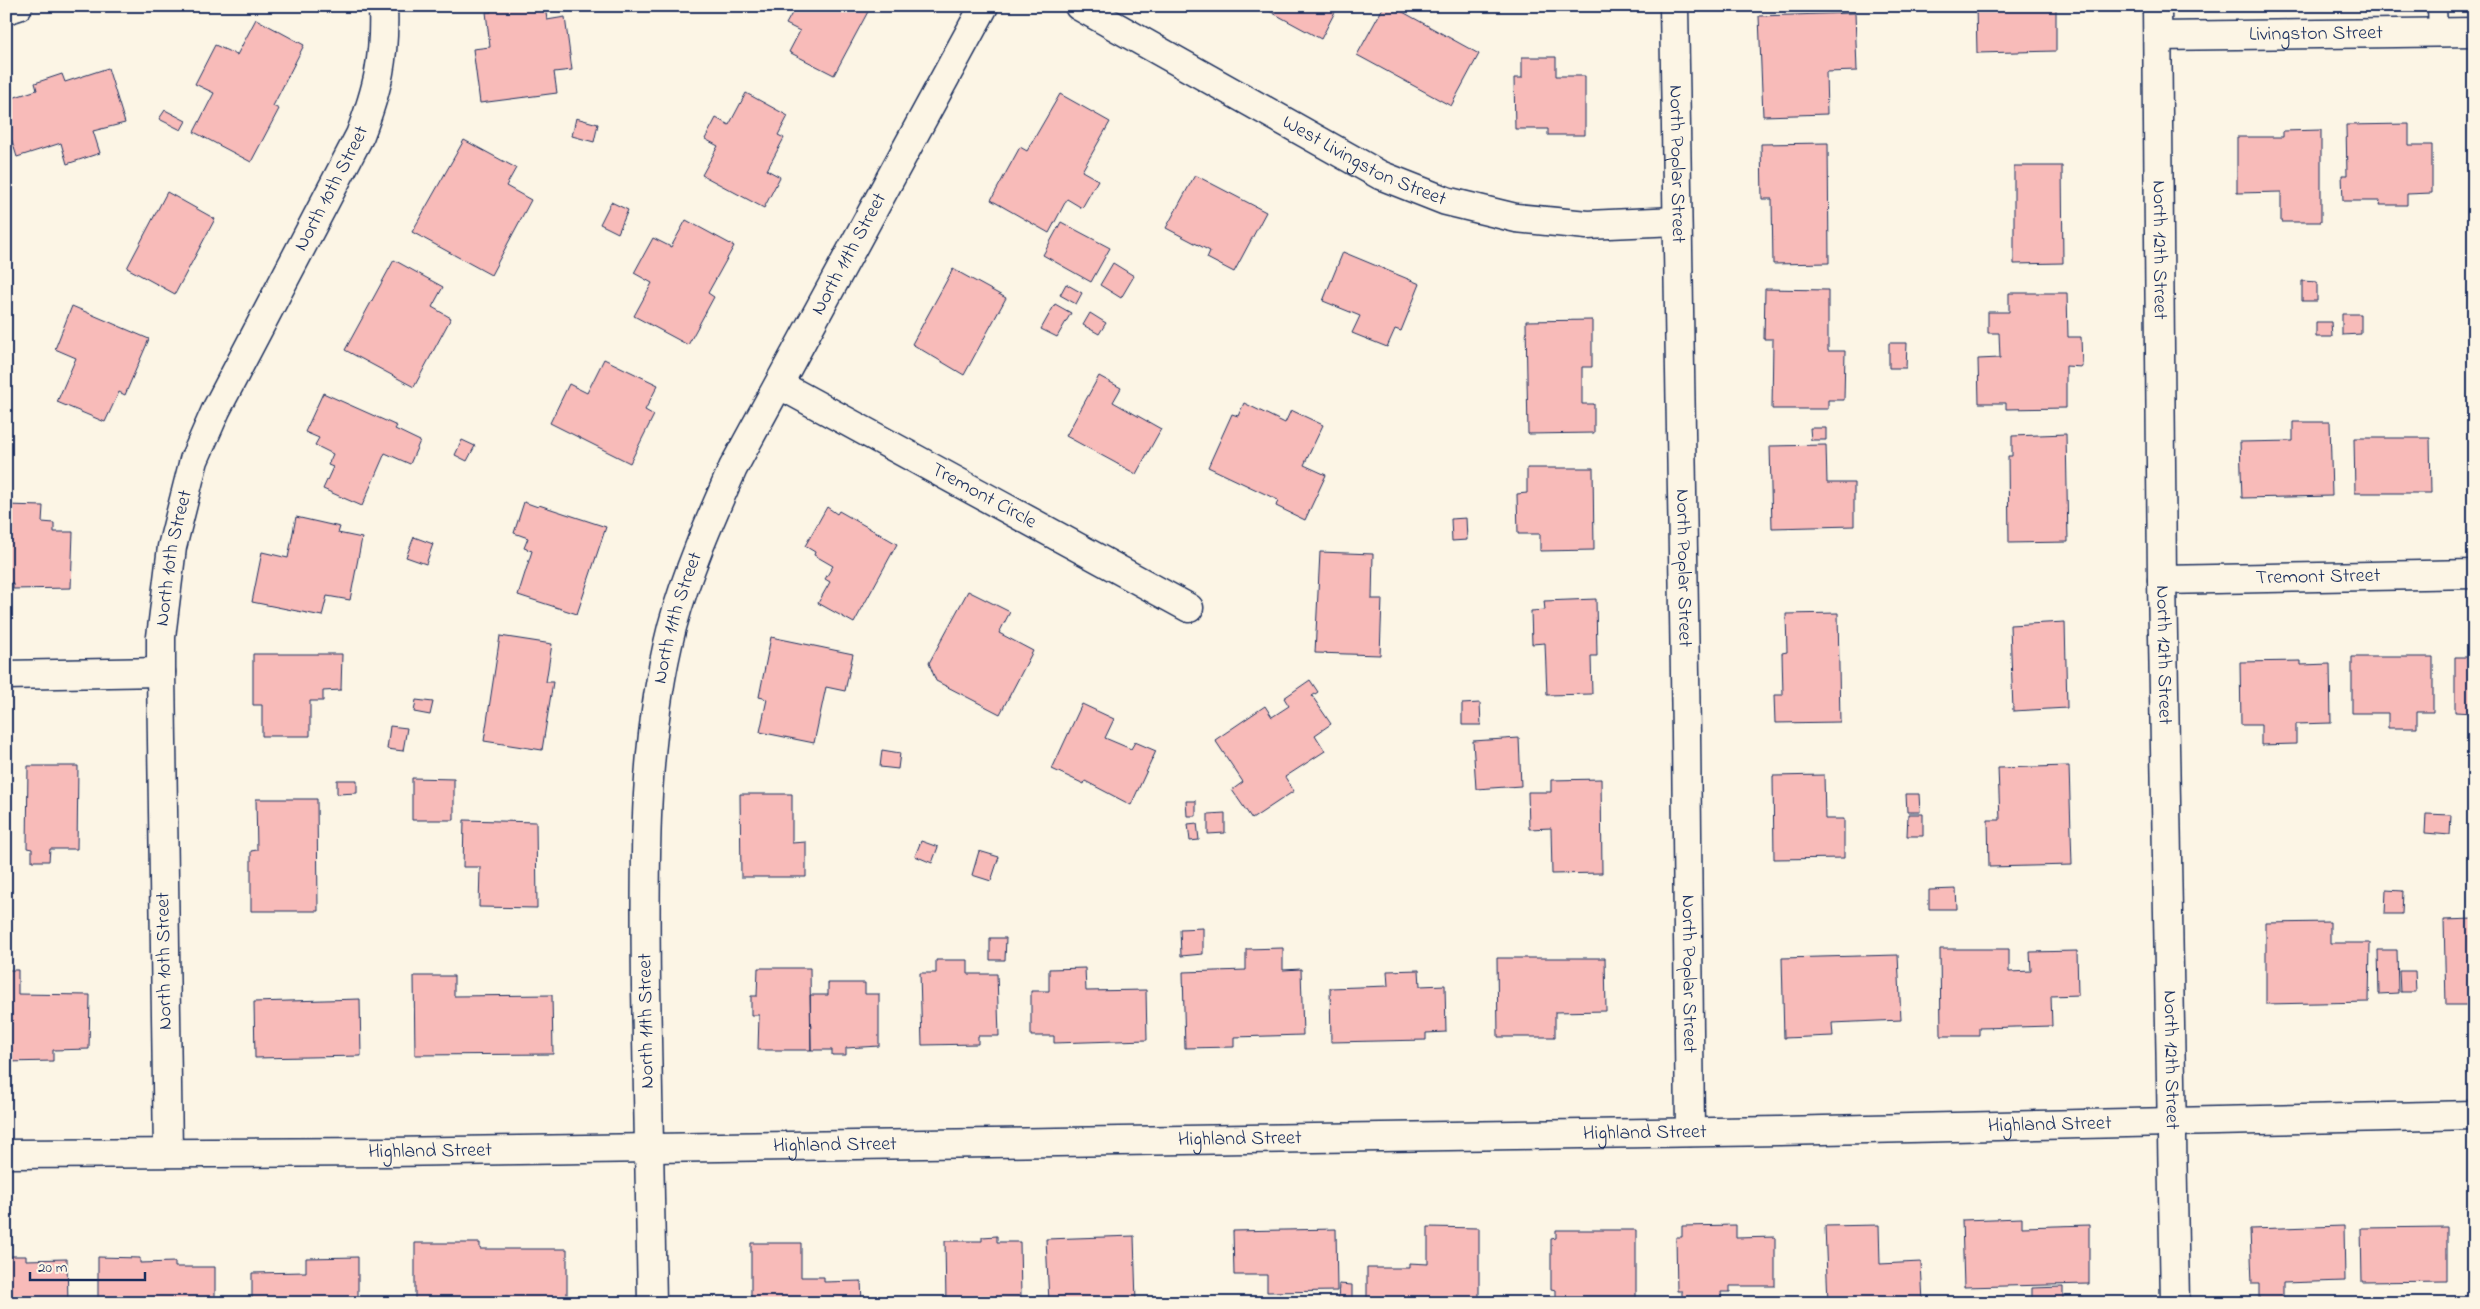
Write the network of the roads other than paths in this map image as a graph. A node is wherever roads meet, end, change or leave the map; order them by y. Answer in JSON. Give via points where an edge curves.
{"nodes":[{"id":1,"x":18,"y":6,"type":"edge"},
{"id":2,"x":383,"y":6,"type":"edge"},
{"id":3,"x":984,"y":6,"type":"edge"},
{"id":4,"x":1079,"y":6,"type":"edge"},
{"id":5,"x":1674,"y":6,"type":"edge"},
{"id":6,"x":2157,"y":6,"type":"edge"},
{"id":7,"x":2437,"y":6,"type":"edge"},
{"id":8,"x":6,"y":10,"type":"edge"},
{"id":9,"x":2474,"y":32,"type":"edge"},
{"id":10,"x":2438,"y":33,"type":"junction"},
{"id":11,"x":2158,"y":36,"type":"junction"},
{"id":12,"x":1677,"y":221,"type":"junction"},
{"id":13,"x":780,"y":385,"type":"junction"},
{"id":14,"x":2474,"y":574,"type":"edge"},
{"id":15,"x":2162,"y":580,"type":"junction"},
{"id":16,"x":1188,"y":608,"type":"dead end"},
{"id":17,"x":161,"y":672,"type":"junction"},
{"id":18,"x":6,"y":675,"type":"edge"},
{"id":19,"x":2474,"y":1115,"type":"edge"},
{"id":20,"x":2172,"y":1121,"type":"junction"},
{"id":21,"x":1690,"y":1132,"type":"junction"},
{"id":22,"x":649,"y":1147,"type":"junction"},
{"id":23,"x":168,"y":1153,"type":"junction"},
{"id":24,"x":6,"y":1154,"type":"edge"},
{"id":25,"x":652,"y":1303,"type":"edge"},
{"id":26,"x":2175,"y":1303,"type":"edge"}],
"edges":[{"from":1,"to":8,"type":"street"},
{"from":2,"to":17,"type":"street","name":"North 10th Street","via":[[384,43],[376,95],[360,136],[216,410],[194,460],[172,547],[161,637]]},
{"from":3,"to":13,"type":"street","name":"North 11th Street"},
{"from":4,"to":12,"type":"street","name":"West Livingston Street","via":[[1380,175],[1446,201],[1516,218],[1587,225]]},
{"from":5,"to":12,"type":"street","name":"North Poplar Street"},
{"from":6,"to":11,"type":"street","name":"North 12th Street"},
{"from":7,"to":10,"type":"lane"},
{"from":9,"to":10,"type":"street","name":"Livingston Street"},
{"from":10,"to":11,"type":"street","name":"Livingston Street"},
{"from":11,"to":15,"type":"street","name":"North 12th Street"},
{"from":12,"to":21,"type":"street","name":"North Poplar Street"},
{"from":13,"to":16,"type":"street","name":"Tremont Circle"},
{"from":13,"to":22,"type":"street","name":"North 11th Street","via":[[733,468],[698,546],[672,627],[659,692],[646,803]]},
{"from":14,"to":15,"type":"street","name":"Tremont Street"},
{"from":15,"to":20,"type":"street","name":"North 12th Street"},
{"from":17,"to":18,"type":"street"},
{"from":17,"to":23,"type":"street","name":"North 10th Street"},
{"from":19,"to":20,"type":"street","name":"Highland Street"},
{"from":20,"to":21,"type":"street","name":"Highland Street"},
{"from":20,"to":26,"type":"street","name":"North 12th Street"},
{"from":21,"to":22,"type":"street","name":"Highland Street"},
{"from":22,"to":23,"type":"street","name":"Highland Street"},
{"from":22,"to":25,"type":"street","name":"North 11th Street"},
{"from":23,"to":24,"type":"street","name":"Highland Street"}]}
